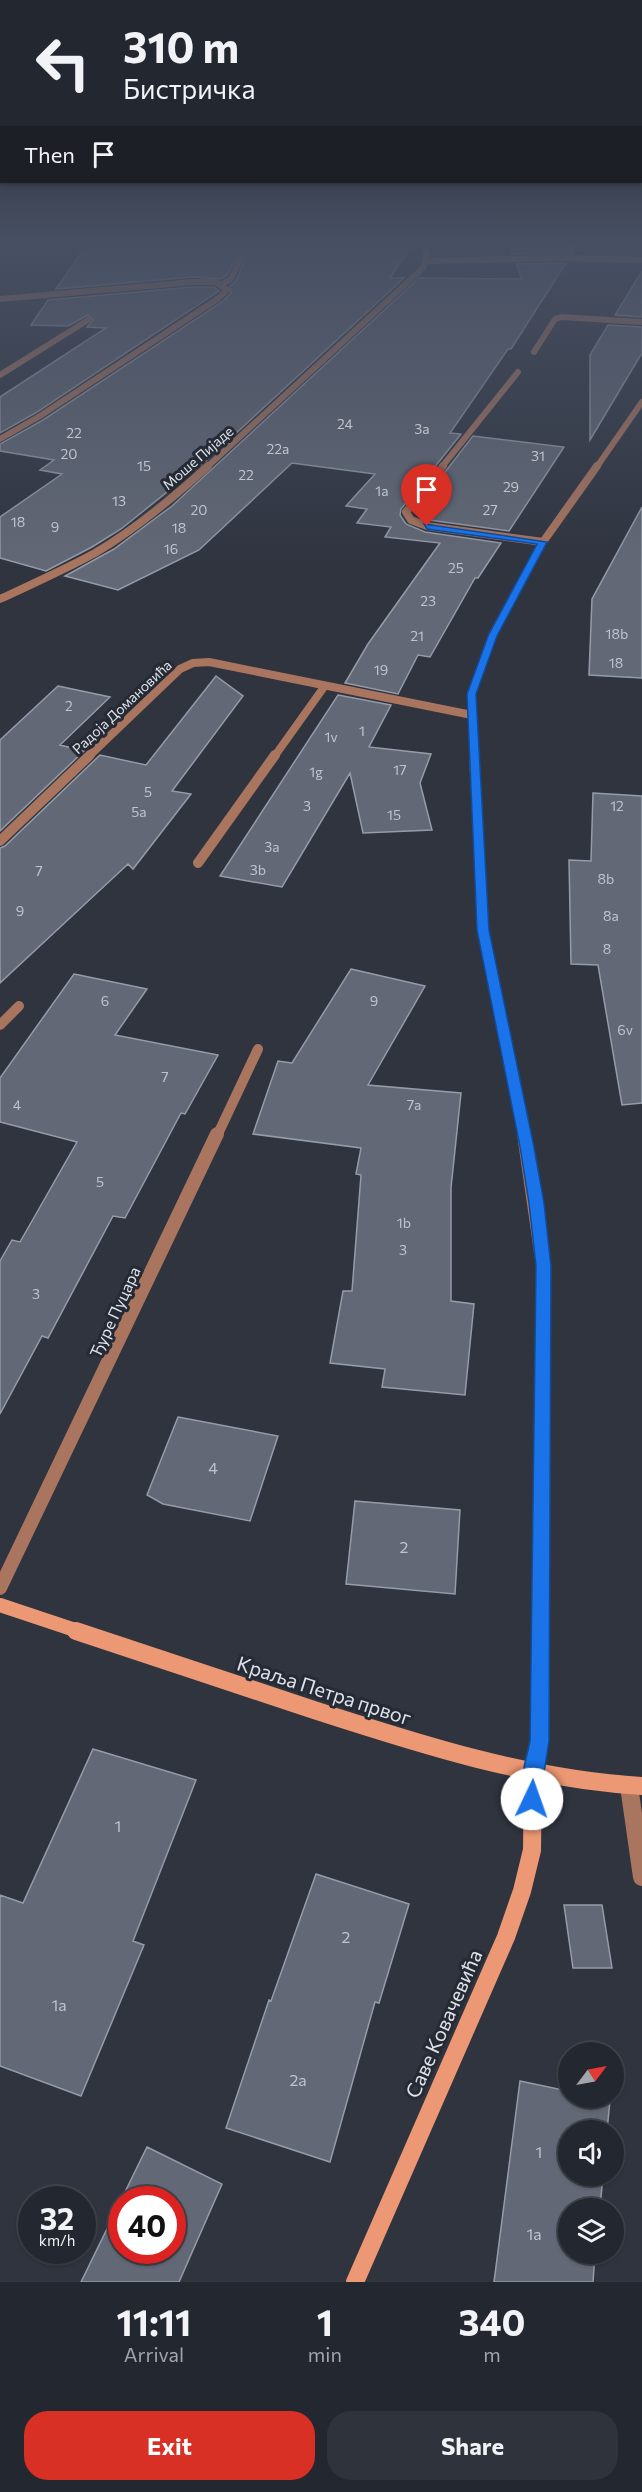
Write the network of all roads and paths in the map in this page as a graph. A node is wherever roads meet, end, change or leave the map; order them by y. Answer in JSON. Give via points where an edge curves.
{"nodes":[{"id":1,"x":36,"y":352,"type":"edge"},
{"id":2,"x":136,"y":352,"type":"edge"},
{"id":3,"x":334,"y":352,"type":"edge"},
{"id":4,"x":518,"y":372,"type":"dead end"},
{"id":5,"x":0,"y":375,"type":"edge"},
{"id":6,"x":642,"y":402,"type":"edge"},
{"id":7,"x":0,"y":439,"type":"edge"},
{"id":8,"x":543,"y":542,"type":"junction"},
{"id":9,"x":0,"y":599,"type":"edge"},
{"id":10,"x":324,"y":687,"type":"junction"},
{"id":11,"x":472,"y":714,"type":"junction"},
{"id":12,"x":0,"y":841,"type":"edge"},
{"id":13,"x":198,"y":863,"type":"dead end"},
{"id":14,"x":19,"y":1006,"type":"dead end"},
{"id":15,"x":0,"y":1024,"type":"edge"},
{"id":16,"x":258,"y":1049,"type":"dead end"},
{"id":17,"x":0,"y":1588,"type":"edge"},
{"id":18,"x":0,"y":1605,"type":"edge"},
{"id":19,"x":533,"y":1773,"type":"junction"},
{"id":20,"x":636,"y":1786,"type":"edge"},
{"id":21,"x":642,"y":1877,"type":"edge"},
{"id":22,"x":355,"y":2282,"type":"edge"}],
"edges":[{"from":1,"to":5,"type":"street"},
{"from":2,"to":7,"type":"street"},
{"from":3,"to":9,"type":"street","name":"Моше Пијаде","via":[[212,464],[146,518],[91,555]]},
{"from":4,"to":8,"type":"street","via":[[406,512],[411,520],[427,526]]},
{"from":6,"to":8,"type":"street"},
{"from":8,"to":11,"type":"street","via":[[492,636],[471,694]]},
{"from":10,"to":11,"type":"street","name":"Радоја Домановића"},
{"from":10,"to":12,"type":"street","name":"Радоја Домановића","via":[[209,662],[180,669]]},
{"from":10,"to":13,"type":"street"},
{"from":11,"to":19,"type":"street","via":[[483,930],[537,1203],[543,1266],[540,1741]]},
{"from":14,"to":15,"type":"street"},
{"from":16,"to":17,"type":"street","name":"Ђуре Пуцара"},
{"from":18,"to":19,"type":"street","name":"Краља Петра првог","via":[[396,1737]]},
{"from":19,"to":20,"type":"street","name":"Краља Петра првог"},
{"from":19,"to":22,"type":"street","name":"Саве Ковачевића","via":[[532,1850],[510,1928]]},
{"from":20,"to":21,"type":"street"}]}
